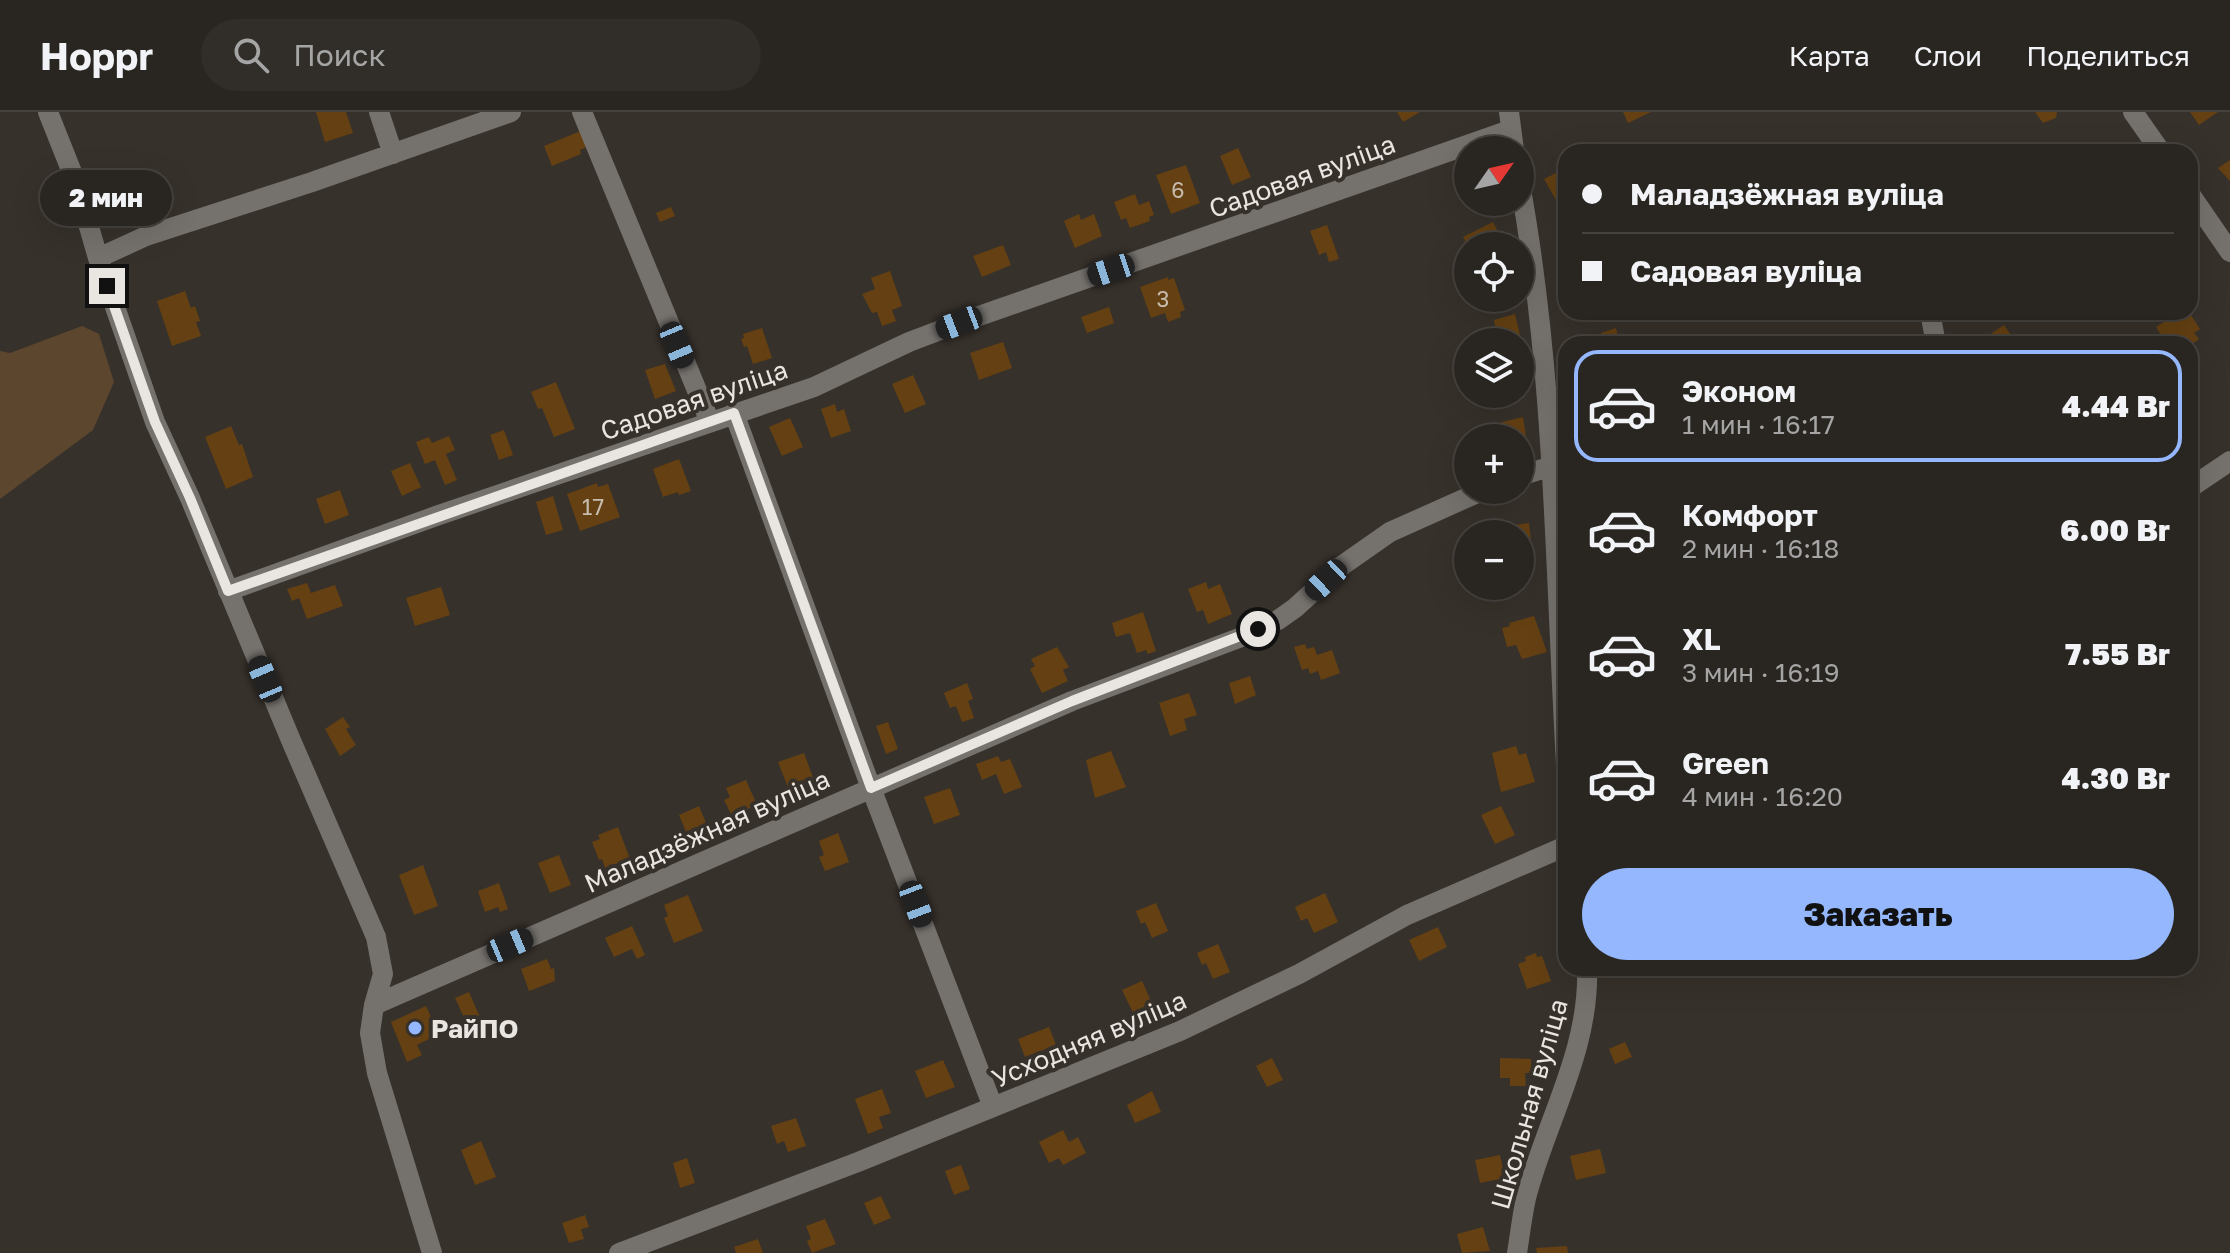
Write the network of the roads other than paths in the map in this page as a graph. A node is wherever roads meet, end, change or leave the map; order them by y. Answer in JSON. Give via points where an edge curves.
{"nodes":[{"id":1,"x":48,"y":112,"type":"edge"},
{"id":2,"x":379,"y":112,"type":"edge"},
{"id":3,"x":511,"y":112,"type":"edge"},
{"id":4,"x":582,"y":112,"type":"edge"},
{"id":5,"x":2133,"y":112,"type":"edge"},
{"id":6,"x":1511,"y":131,"type":"edge"},
{"id":7,"x":2155,"y":144,"type":"edge"},
{"id":8,"x":393,"y":154,"type":"junction"},
{"id":9,"x":2198,"y":206,"type":"edge"},
{"id":10,"x":1525,"y":216,"type":"edge"},
{"id":11,"x":2230,"y":252,"type":"edge"},
{"id":12,"x":98,"y":258,"type":"junction"},
{"id":13,"x":734,"y":413,"type":"junction"},
{"id":14,"x":710,"y":422,"type":"junction"},
{"id":15,"x":2230,"y":461,"type":"edge"},
{"id":16,"x":1552,"y":466,"type":"junction"},
{"id":17,"x":1534,"y":472,"type":"edge"},
{"id":18,"x":2198,"y":483,"type":"edge"},
{"id":19,"x":1454,"y":503,"type":"edge"},
{"id":20,"x":228,"y":591,"type":"junction"},
{"id":21,"x":1558,"y":594,"type":"edge"},
{"id":22,"x":871,"y":788,"type":"junction"},
{"id":23,"x":1558,"y":849,"type":"edge"},
{"id":24,"x":1587,"y":976,"type":"edge"},
{"id":25,"x":374,"y":1005,"type":"junction"},
{"id":26,"x":993,"y":1107,"type":"junction"},
{"id":27,"x":432,"y":1253,"type":"edge"},
{"id":28,"x":619,"y":1253,"type":"edge"},
{"id":29,"x":1517,"y":1253,"type":"edge"}],
"edges":[{"from":1,"to":12,"type":"street"},
{"from":2,"to":8,"type":"street"},
{"from":3,"to":8,"type":"street"},
{"from":4,"to":14,"type":"street"},
{"from":5,"to":7,"type":"street"},
{"from":6,"to":13,"type":"street","name":"Садовая вуліца","via":[[959,323],[814,387]]},
{"from":8,"to":12,"type":"street","via":[[146,236]]},
{"from":9,"to":11,"type":"street"},
{"from":10,"to":16,"type":"street"},
{"from":12,"to":20,"type":"street","via":[[155,422]]},
{"from":13,"to":14,"type":"street","name":"Садовая вуліца"},
{"from":13,"to":22,"type":"street"},
{"from":14,"to":20,"type":"street","name":"Садовая вуліца"},
{"from":15,"to":18,"type":"street"},
{"from":16,"to":17,"type":"street"},
{"from":16,"to":21,"type":"street"},
{"from":19,"to":22,"type":"street","name":"Маладзёжная вуліца","via":[[1379,538],[1278,620]]},
{"from":20,"to":25,"type":"street","via":[[376,937],[383,974]]},
{"from":22,"to":25,"type":"street","name":"Маладзёжная вуліца"},
{"from":22,"to":26,"type":"street"},
{"from":23,"to":26,"type":"street","name":"Усходняя вуліца","via":[[1407,915],[1180,1031]]},
{"from":24,"to":29,"type":"street","name":"Школьная вуліца","via":[[1585,1021],[1527,1197]]},
{"from":25,"to":27,"type":"street","via":[[370,1033],[377,1073]]},
{"from":26,"to":28,"type":"street","name":"Усходняя вуліца"}]}
